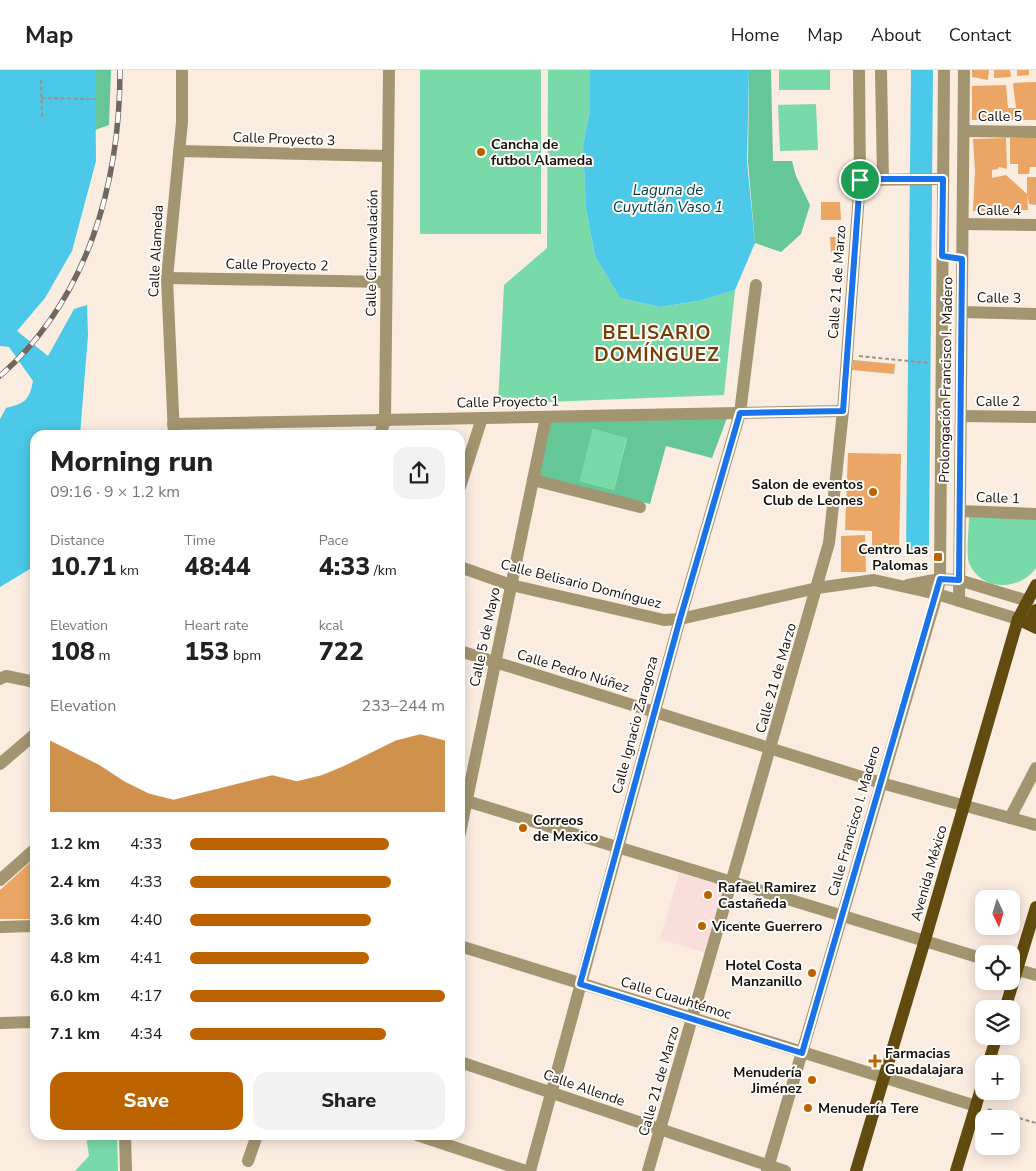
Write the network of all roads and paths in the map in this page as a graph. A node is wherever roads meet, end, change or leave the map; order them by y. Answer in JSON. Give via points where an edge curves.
{"nodes":[{"id":1,"x":182,"y":70,"type":"edge"},
{"id":2,"x":388,"y":70,"type":"edge"},
{"id":3,"x":944,"y":70,"type":"edge"},
{"id":4,"x":964,"y":70,"type":"edge"},
{"id":5,"x":859,"y":74,"type":"edge"},
{"id":6,"x":881,"y":74,"type":"edge"},
{"id":7,"x":41,"y":80,"type":"dead end"},
{"id":8,"x":944,"y":84,"type":"junction"},
{"id":9,"x":964,"y":85,"type":"junction"},
{"id":10,"x":41,"y":98,"type":"junction"},
{"id":11,"x":95,"y":99,"type":"dead end"},
{"id":12,"x":42,"y":117,"type":"dead end"},
{"id":13,"x":964,"y":131,"type":"junction"},
{"id":14,"x":1036,"y":132,"type":"edge"},
{"id":15,"x":179,"y":151,"type":"junction"},
{"id":16,"x":388,"y":156,"type":"junction"},
{"id":17,"x":883,"y":179,"type":"junction"},
{"id":18,"x":939,"y":179,"type":"junction"},
{"id":19,"x":860,"y":180,"type":"junction"},
{"id":20,"x":963,"y":224,"type":"junction"},
{"id":21,"x":1036,"y":225,"type":"edge"},
{"id":22,"x":942,"y":256,"type":"junction"},
{"id":23,"x":962,"y":259,"type":"junction"},
{"id":24,"x":167,"y":278,"type":"junction"},
{"id":25,"x":386,"y":282,"type":"junction"},
{"id":26,"x":756,"y":285,"type":"dead end"},
{"id":27,"x":962,"y":312,"type":"junction"},
{"id":28,"x":1036,"y":314,"type":"edge"},
{"id":29,"x":846,"y":355,"type":"junction"},
{"id":30,"x":934,"y":364,"type":"dead end"},
{"id":31,"x":843,"y":411,"type":"junction"},
{"id":32,"x":740,"y":413,"type":"junction"},
{"id":33,"x":961,"y":416,"type":"junction"},
{"id":34,"x":546,"y":417,"type":"junction"},
{"id":35,"x":1036,"y":417,"type":"edge"},
{"id":36,"x":482,"y":418,"type":"junction"},
{"id":37,"x":385,"y":420,"type":"junction"},
{"id":38,"x":174,"y":429,"type":"edge"},
{"id":39,"x":382,"y":430,"type":"edge"},
{"id":40,"x":465,"y":471,"type":"edge"},
{"id":41,"x":533,"y":480,"type":"junction"},
{"id":42,"x":640,"y":506,"type":"dead end"},
{"id":43,"x":960,"y":511,"type":"junction"},
{"id":44,"x":1036,"y":514,"type":"edge"},
{"id":45,"x":465,"y":569,"type":"edge"},
{"id":46,"x":940,"y":579,"type":"junction"},
{"id":47,"x":959,"y":580,"type":"junction"},
{"id":48,"x":511,"y":585,"type":"junction"},
{"id":49,"x":1036,"y":585,"type":"edge"},
{"id":50,"x":904,"y":586,"type":"junction"},
{"id":51,"x":817,"y":588,"type":"junction"},
{"id":52,"x":936,"y":594,"type":"junction"},
{"id":53,"x":959,"y":601,"type":"junction"},
{"id":54,"x":1032,"y":605,"type":"edge"},
{"id":55,"x":680,"y":619,"type":"junction"},
{"id":56,"x":1028,"y":623,"type":"edge"},
{"id":57,"x":465,"y":653,"type":"edge"},
{"id":58,"x":495,"y":662,"type":"junction"},
{"id":59,"x":0,"y":679,"type":"edge"},
{"id":60,"x":30,"y":681,"type":"edge"},
{"id":61,"x":655,"y":712,"type":"junction"},
{"id":62,"x":30,"y":738,"type":"edge"},
{"id":63,"x":771,"y":748,"type":"junction"},
{"id":64,"x":0,"y":764,"type":"edge"},
{"id":65,"x":1036,"y":768,"type":"edge"},
{"id":66,"x":881,"y":783,"type":"junction"},
{"id":67,"x":465,"y":791,"type":"edge"},
{"id":68,"x":465,"y":801,"type":"edge"},
{"id":69,"x":964,"y":805,"type":"junction"},
{"id":70,"x":1010,"y":818,"type":"junction"},
{"id":71,"x":1036,"y":825,"type":"edge"},
{"id":72,"x":618,"y":847,"type":"junction"},
{"id":73,"x":30,"y":853,"type":"edge"},
{"id":74,"x":0,"y":880,"type":"edge"},
{"id":75,"x":732,"y":882,"type":"junction"},
{"id":76,"x":1036,"y":907,"type":"edge"},
{"id":77,"x":842,"y":915,"type":"junction"},
{"id":78,"x":30,"y":926,"type":"edge"},
{"id":79,"x":0,"y":927,"type":"edge"},
{"id":80,"x":925,"y":940,"type":"junction"},
{"id":81,"x":465,"y":948,"type":"edge"},
{"id":82,"x":1020,"y":952,"type":"edge"},
{"id":83,"x":975,"y":956,"type":"edge"},
{"id":84,"x":1020,"y":971,"type":"edge"},
{"id":85,"x":1036,"y":976,"type":"edge"},
{"id":86,"x":580,"y":984,"type":"junction"},
{"id":87,"x":693,"y":1019,"type":"junction"},
{"id":88,"x":30,"y":1022,"type":"edge"},
{"id":89,"x":0,"y":1023,"type":"edge"},
{"id":90,"x":802,"y":1053,"type":"junction"},
{"id":91,"x":465,"y":1064,"type":"edge"},
{"id":92,"x":884,"y":1078,"type":"junction"},
{"id":93,"x":551,"y":1092,"type":"junction"},
{"id":94,"x":978,"y":1100,"type":"edge"},
{"id":95,"x":976,"y":1106,"type":"junction"},
{"id":96,"x":1036,"y":1123,"type":"edge"},
{"id":97,"x":661,"y":1129,"type":"junction"},
{"id":98,"x":126,"y":1140,"type":"edge"},
{"id":99,"x":255,"y":1140,"type":"edge"},
{"id":100,"x":432,"y":1140,"type":"edge"},
{"id":101,"x":248,"y":1161,"type":"dead end"},
{"id":102,"x":767,"y":1168,"type":"edge"},
{"id":103,"x":126,"y":1171,"type":"edge"},
{"id":104,"x":526,"y":1171,"type":"edge"},
{"id":105,"x":530,"y":1171,"type":"edge"},
{"id":106,"x":648,"y":1171,"type":"edge"},
{"id":107,"x":784,"y":1171,"type":"edge"},
{"id":108,"x":856,"y":1171,"type":"edge"},
{"id":109,"x":956,"y":1171,"type":"edge"}],
"edges":[{"from":1,"to":15,"type":"street","name":"Calle Alameda"},
{"from":2,"to":16,"type":"street","name":"Calle Circunvalación"},
{"from":3,"to":8,"type":"street","name":"Prolongación Francisco I. Madero"},
{"from":4,"to":9,"type":"street","name":"Prolongación Francisco I. Madero"},
{"from":5,"to":6,"type":"street"},
{"from":5,"to":19,"type":"street","name":"Calle 21 de Marzo"},
{"from":6,"to":17,"type":"street"},
{"from":7,"to":10,"type":"path"},
{"from":8,"to":9,"type":"street"},
{"from":8,"to":18,"type":"street","name":"Prolongación Francisco I. Madero"},
{"from":9,"to":13,"type":"street","name":"Prolongación Francisco I. Madero"},
{"from":10,"to":11,"type":"path"},
{"from":10,"to":12,"type":"path"},
{"from":13,"to":14,"type":"street","name":"Calle 5"},
{"from":13,"to":20,"type":"street","name":"Prolongación Francisco I. Madero"},
{"from":15,"to":16,"type":"street","name":"Calle Proyecto 3"},
{"from":15,"to":24,"type":"street","name":"Calle Alameda"},
{"from":16,"to":25,"type":"street","name":"Calle Circunvalación"},
{"from":17,"to":18,"type":"street"},
{"from":17,"to":19,"type":"street"},
{"from":18,"to":22,"type":"street","name":"Prolongación Francisco I. Madero"},
{"from":19,"to":29,"type":"street","name":"Calle 21 de Marzo"},
{"from":20,"to":21,"type":"street","name":"Calle 4"},
{"from":20,"to":23,"type":"street","name":"Prolongación Francisco I. Madero"},
{"from":22,"to":23,"type":"street"},
{"from":22,"to":46,"type":"street","name":"Prolongación Francisco I. Madero"},
{"from":23,"to":27,"type":"street","name":"Prolongación Francisco I. Madero"},
{"from":24,"to":25,"type":"street","name":"Calle Proyecto 2"},
{"from":24,"to":38,"type":"street","name":"Calle Alameda"},
{"from":25,"to":37,"type":"street","name":"Calle Circunvalación"},
{"from":26,"to":32,"type":"street","name":"Calle Ignacio Zaragoza"},
{"from":27,"to":28,"type":"street","name":"Calle 3"},
{"from":27,"to":33,"type":"street","name":"Prolongación Francisco I. Madero"},
{"from":29,"to":30,"type":"path"},
{"from":29,"to":31,"type":"street","name":"Calle 21 de Marzo"},
{"from":31,"to":32,"type":"street","name":"Calle Proyecto 1"},
{"from":31,"to":51,"type":"street","name":"Calle 21 de Marzo","via":[[829,543]]},
{"from":32,"to":34,"type":"street","name":"Calle Proyecto 1"},
{"from":32,"to":55,"type":"street","name":"Calle Ignacio Zaragoza"},
{"from":33,"to":35,"type":"street","name":"Calle 2"},
{"from":33,"to":43,"type":"street","name":"Prolongación Francisco I. Madero"},
{"from":34,"to":36,"type":"street","name":"Calle Proyecto 1"},
{"from":34,"to":41,"type":"street","name":"Calle 5 de Mayo"},
{"from":36,"to":37,"type":"street","name":"Calle Proyecto 1"},
{"from":36,"to":40,"type":"street"},
{"from":37,"to":38,"type":"street","name":"Calle Proyecto 1"},
{"from":37,"to":39,"type":"street","name":"Calle Circunvalación"},
{"from":41,"to":42,"type":"street"},
{"from":41,"to":48,"type":"street","name":"Calle 5 de Mayo"},
{"from":43,"to":44,"type":"street","name":"Calle 1"},
{"from":43,"to":47,"type":"street","name":"Prolongación Francisco I. Madero"},
{"from":45,"to":48,"type":"street","name":"Calle Belisario Domínguez"},
{"from":46,"to":47,"type":"street"},
{"from":46,"to":50,"type":"street"},
{"from":46,"to":52,"type":"street","name":"Prolongación Francisco I. Madero"},
{"from":47,"to":53,"type":"street","name":"Prolongación Francisco I. Madero"},
{"from":47,"to":54,"type":"street"},
{"from":48,"to":55,"type":"street","name":"Calle Belisario Domínguez","via":[[664,620]]},
{"from":48,"to":58,"type":"street","name":"Calle 5 de Mayo"},
{"from":49,"to":54,"type":"main road","name":"Avenida México"},
{"from":50,"to":51,"type":"street","name":"Calle Belisario Domínguez","via":[[874,580]]},
{"from":50,"to":52,"type":"street","name":"Calle Belisario Domínguez"},
{"from":51,"to":55,"type":"street","name":"Calle Belisario Domínguez"},
{"from":51,"to":63,"type":"street","name":"Calle 21 de Marzo"},
{"from":52,"to":53,"type":"street","name":"Calle Belisario Domínguez"},
{"from":52,"to":66,"type":"street","name":"Calle Francisco I. Madero"},
{"from":53,"to":56,"type":"street","name":"Calle Belisario Domínguez"},
{"from":54,"to":56,"type":"main road","name":"Avenida México"},
{"from":55,"to":61,"type":"street","name":"Calle Ignacio Zaragoza"},
{"from":56,"to":69,"type":"main road","name":"Avenida México"},
{"from":57,"to":58,"type":"street","name":"Calle Pedro Núñez"},
{"from":58,"to":61,"type":"street","name":"Calle Pedro Núñez"},
{"from":58,"to":67,"type":"street","name":"Calle 5 de Mayo"},
{"from":59,"to":60,"type":"street","via":[[6,676]]},
{"from":61,"to":63,"type":"street","name":"Calle Pedro Núñez"},
{"from":61,"to":72,"type":"street","name":"Calle Ignacio Zaragoza"},
{"from":62,"to":64,"type":"street"},
{"from":63,"to":66,"type":"street","name":"Calle Pedro Núñez"},
{"from":63,"to":75,"type":"street","name":"Calle 21 de Marzo"},
{"from":65,"to":70,"type":"street"},
{"from":66,"to":69,"type":"street","name":"Calle Pedro Núñez"},
{"from":66,"to":77,"type":"street","name":"Calle Francisco I. Madero"},
{"from":68,"to":72,"type":"street"},
{"from":69,"to":70,"type":"street","name":"Calle Pedro Núñez"},
{"from":69,"to":80,"type":"main road","name":"Avenida México"},
{"from":70,"to":71,"type":"street","name":"Calle Pedro Núñez"},
{"from":72,"to":75,"type":"street"},
{"from":72,"to":86,"type":"street","name":"Calle Ignacio Zaragoza"},
{"from":73,"to":74,"type":"street"},
{"from":75,"to":77,"type":"street"},
{"from":75,"to":87,"type":"street","name":"Calle 21 de Marzo"},
{"from":76,"to":82,"type":"main road"},
{"from":77,"to":80,"type":"street"},
{"from":77,"to":90,"type":"street","name":"Calle Francisco I. Madero"},
{"from":78,"to":79,"type":"street"},
{"from":80,"to":83,"type":"street"},
{"from":80,"to":92,"type":"main road","name":"Avenida México"},
{"from":81,"to":86,"type":"street","name":"Calle Cuauhtémoc"},
{"from":84,"to":85,"type":"street"},
{"from":86,"to":87,"type":"street","name":"Calle Cuauhtémoc"},
{"from":86,"to":93,"type":"street","name":"Calle Ignacio Zaragoza"},
{"from":87,"to":90,"type":"street","name":"Calle Cuauhtémoc"},
{"from":87,"to":97,"type":"street","name":"Calle 21 de Marzo"},
{"from":88,"to":89,"type":"street"},
{"from":90,"to":92,"type":"street","name":"Calle Cuauhtémoc"},
{"from":90,"to":102,"type":"street","name":"Calle Francisco I. Madero"},
{"from":91,"to":93,"type":"street","name":"Calle Allende"},
{"from":92,"to":95,"type":"street","name":"Calle Cuauhtémoc"},
{"from":92,"to":108,"type":"main road","name":"Avenida México"},
{"from":93,"to":97,"type":"street","name":"Calle Allende"},
{"from":93,"to":105,"type":"street","name":"Calle Ignacio Zaragoza"},
{"from":94,"to":95,"type":"main road"},
{"from":95,"to":96,"type":"path"},
{"from":95,"to":109,"type":"main road"},
{"from":97,"to":102,"type":"street","name":"Calle Allende"},
{"from":97,"to":106,"type":"street","name":"Calle 21 de Marzo"},
{"from":98,"to":103,"type":"street"},
{"from":99,"to":101,"type":"street"},
{"from":100,"to":104,"type":"street"},
{"from":102,"to":107,"type":"street","name":"Calle Allende"}]}
